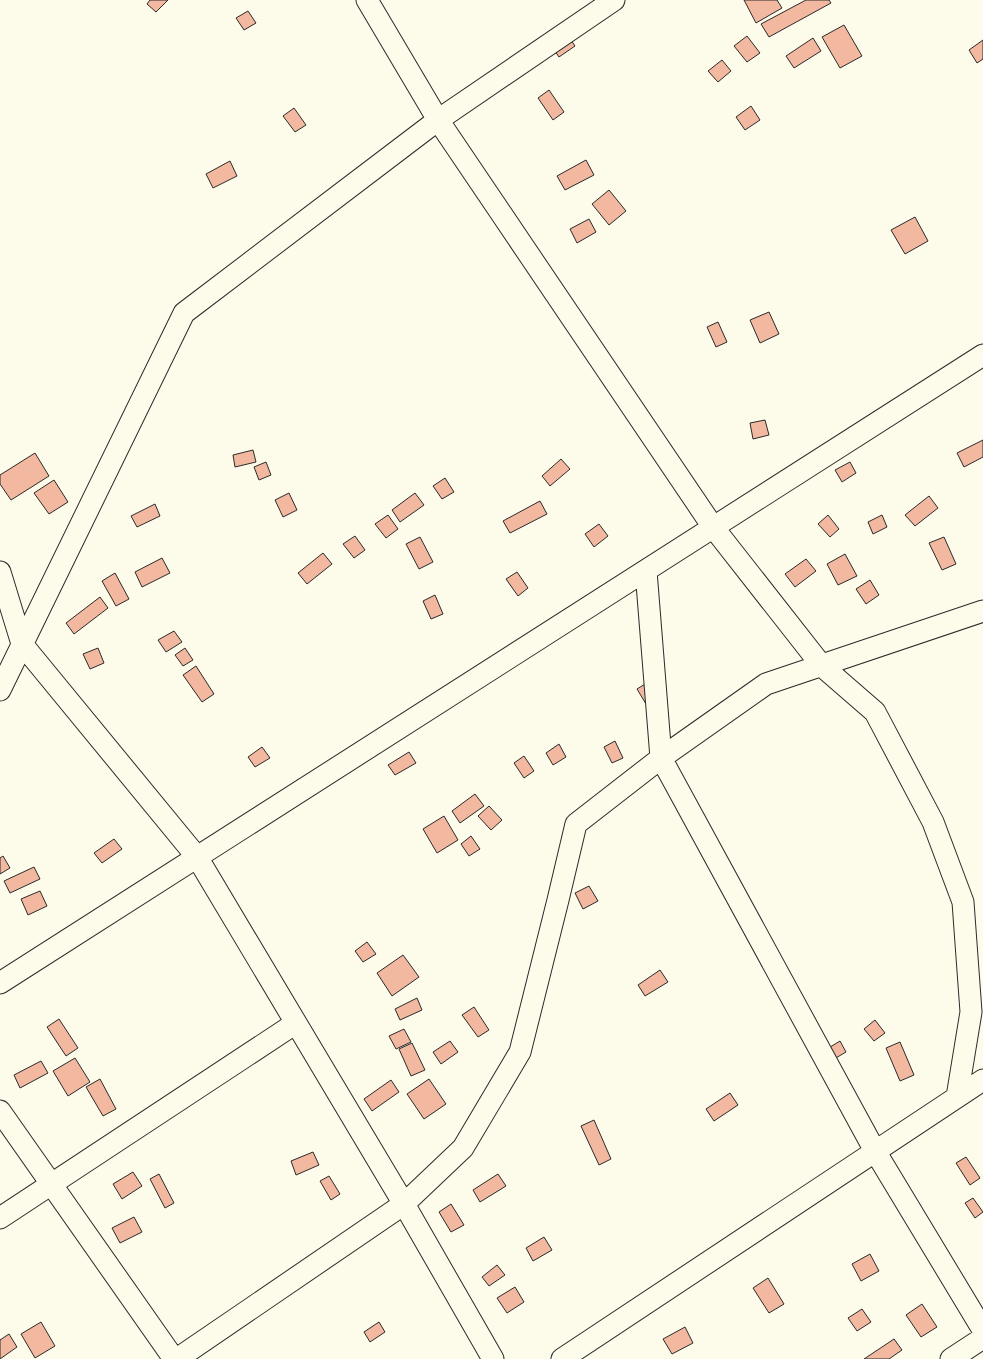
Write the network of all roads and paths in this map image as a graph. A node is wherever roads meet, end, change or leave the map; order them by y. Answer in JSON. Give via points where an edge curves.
{"nodes":[{"id":1,"x":367,"y":0,"type":"edge"},
{"id":2,"x":614,"y":0,"type":"edge"},
{"id":3,"x":438,"y":120,"type":"junction"},
{"id":4,"x":983,"y":355,"type":"edge"},
{"id":5,"x":713,"y":527,"type":"junction"},
{"id":6,"x":646,"y":571,"type":"junction"},
{"id":7,"x":2,"y":586,"type":"edge"},
{"id":8,"x":983,"y":611,"type":"edge"},
{"id":9,"x":22,"y":644,"type":"junction"},
{"id":10,"x":822,"y":666,"type":"junction"},
{"id":11,"x":0,"y":690,"type":"edge"},
{"id":12,"x":661,"y":758,"type":"junction"},
{"id":13,"x":197,"y":857,"type":"junction"},
{"id":14,"x":0,"y":982,"type":"edge"},
{"id":15,"x":296,"y":1023,"type":"junction"},
{"id":16,"x":983,"y":1080,"type":"edge"},
{"id":17,"x":957,"y":1097,"type":"junction"},
{"id":18,"x":0,"y":1111,"type":"edge"},
{"id":19,"x":875,"y":1151,"type":"junction"},
{"id":20,"x":51,"y":1183,"type":"junction"},
{"id":21,"x":404,"y":1204,"type":"junction"},
{"id":22,"x":0,"y":1218,"type":"edge"},
{"id":23,"x":983,"y":1330,"type":"edge"},
{"id":24,"x":983,"y":1338,"type":"edge"},
{"id":25,"x":176,"y":1359,"type":"edge"},
{"id":26,"x":493,"y":1359,"type":"edge"},
{"id":27,"x":562,"y":1359,"type":"edge"},
{"id":28,"x":951,"y":1359,"type":"edge"}],
"edges":[{"from":1,"to":3,"type":"street"},
{"from":2,"to":3,"type":"street"},
{"from":3,"to":5,"type":"street"},
{"from":3,"to":9,"type":"street","via":[[184,313]]},
{"from":4,"to":5,"type":"street"},
{"from":5,"to":6,"type":"street"},
{"from":5,"to":10,"type":"street"},
{"from":6,"to":12,"type":"street"},
{"from":6,"to":13,"type":"street"},
{"from":7,"to":9,"type":"street"},
{"from":8,"to":10,"type":"street"},
{"from":9,"to":11,"type":"street"},
{"from":9,"to":13,"type":"street"},
{"from":10,"to":12,"type":"street","via":[[766,684]]},
{"from":10,"to":17,"type":"street","via":[[875,712],[933,822],[963,902],[971,1012]]},
{"from":12,"to":19,"type":"street"},
{"from":12,"to":21,"type":"street","via":[[576,824],[520,1052],[463,1148]]},
{"from":13,"to":14,"type":"street"},
{"from":13,"to":15,"type":"street"},
{"from":15,"to":20,"type":"street"},
{"from":15,"to":21,"type":"street"},
{"from":16,"to":17,"type":"street"},
{"from":17,"to":19,"type":"street"},
{"from":18,"to":20,"type":"street"},
{"from":19,"to":23,"type":"street"},
{"from":19,"to":27,"type":"street"},
{"from":20,"to":22,"type":"street"},
{"from":20,"to":25,"type":"street"},
{"from":21,"to":25,"type":"street"},
{"from":21,"to":26,"type":"street"},
{"from":24,"to":28,"type":"street"}]}
